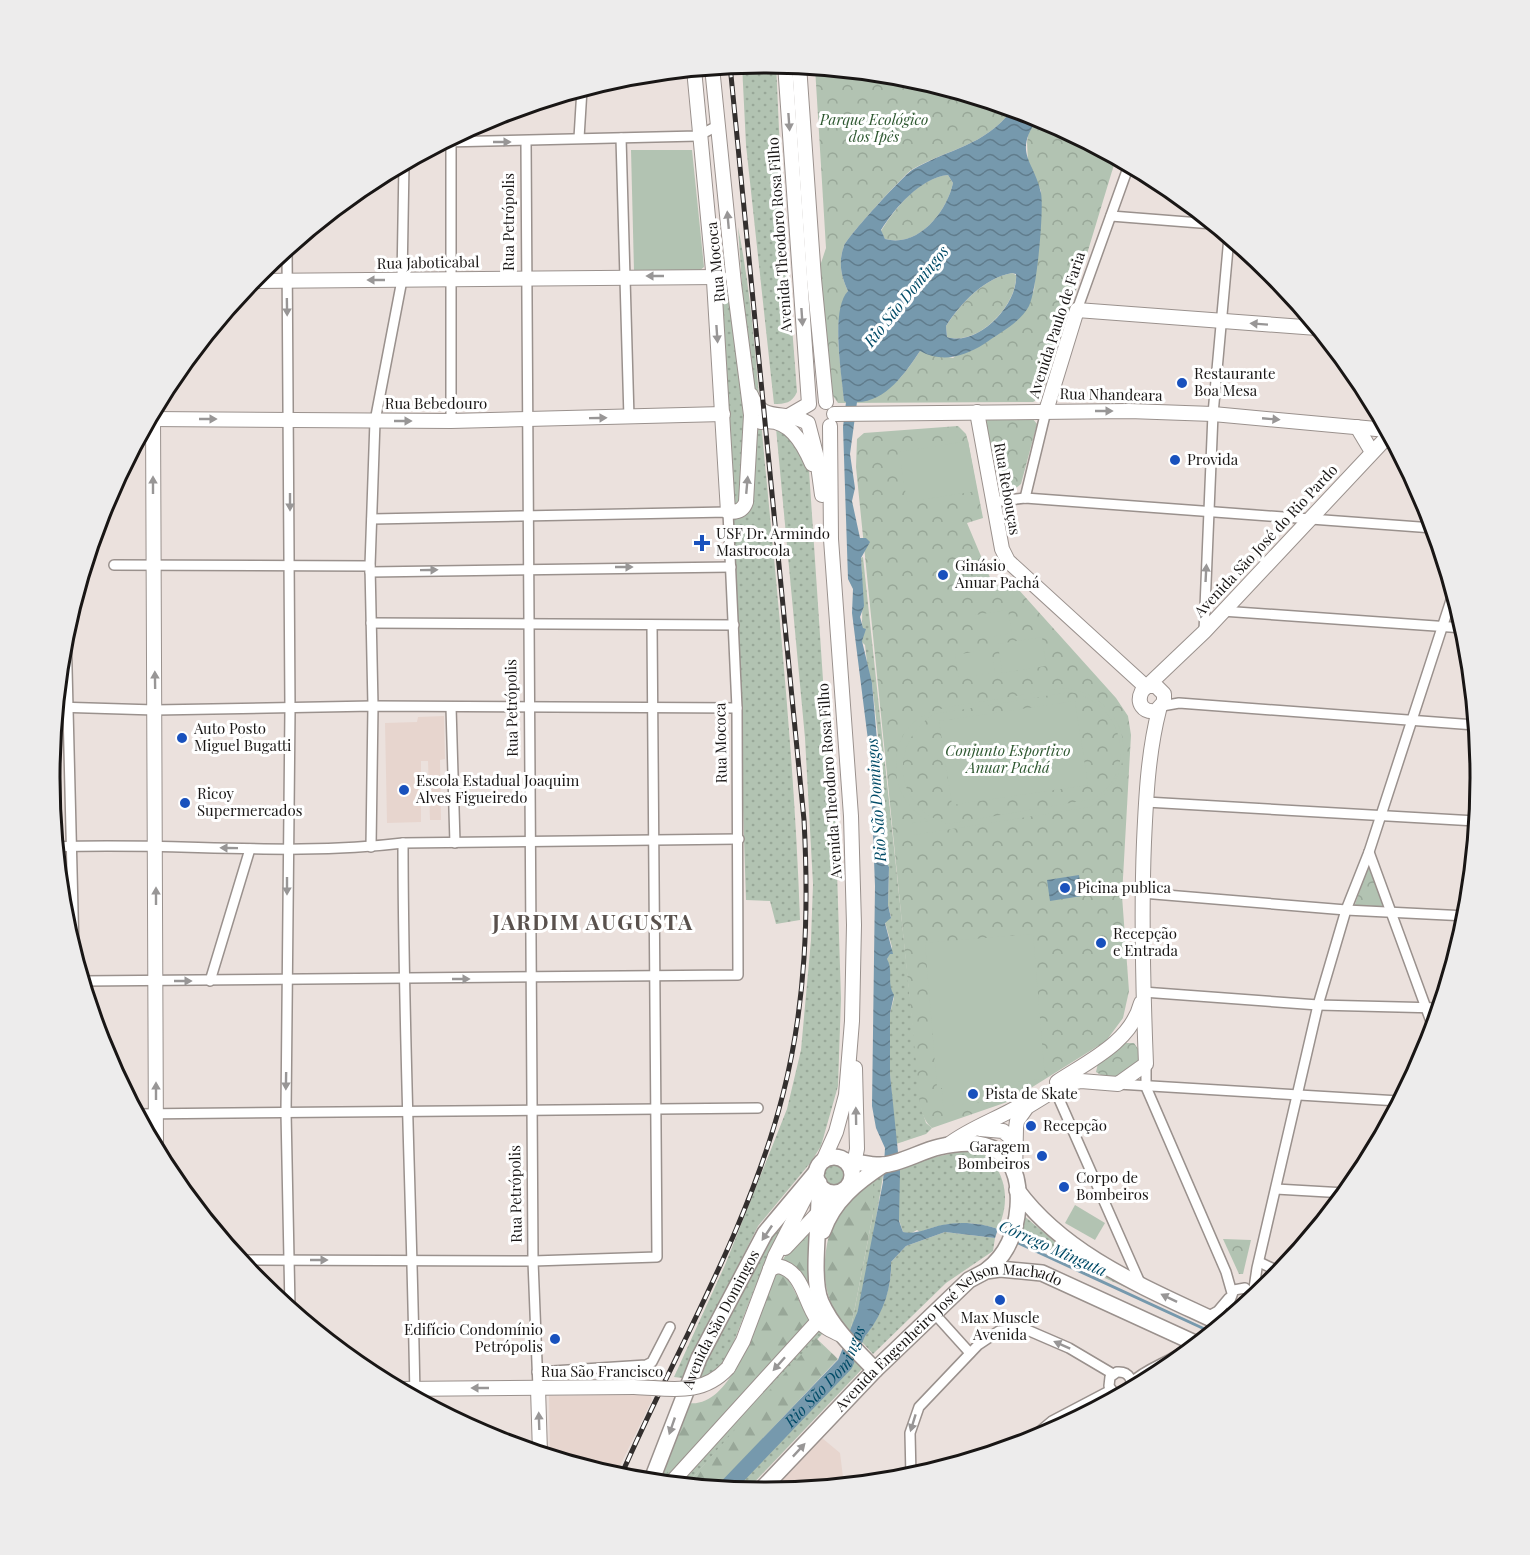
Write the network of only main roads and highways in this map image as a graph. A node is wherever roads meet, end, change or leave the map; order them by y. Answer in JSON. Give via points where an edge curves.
{"nodes":[{"id":1,"x":786,"y":73,"type":"edge"},
{"id":2,"x":800,"y":74,"type":"edge"},
{"id":3,"x":713,"y":75,"type":"edge"},
{"id":4,"x":694,"y":77,"type":"edge"},
{"id":5,"x":808,"y":190,"type":"junction"},
{"id":6,"x":794,"y":192,"type":"junction"},
{"id":7,"x":811,"y":235,"type":"junction"},
{"id":8,"x":796,"y":236,"type":"junction"},
{"id":9,"x":713,"y":276,"type":"junction"},
{"id":10,"x":264,"y":281,"type":"edge"},
{"id":11,"x":734,"y":284,"type":"junction"},
{"id":12,"x":1307,"y":327,"type":"edge"},
{"id":13,"x":749,"y":389,"type":"junction"},
{"id":14,"x":809,"y":404,"type":"junction"},
{"id":15,"x":1046,"y":411,"type":"junction"},
{"id":16,"x":977,"y":412,"type":"junction"},
{"id":17,"x":723,"y":414,"type":"junction"},
{"id":18,"x":833,"y":414,"type":"junction"},
{"id":19,"x":790,"y":415,"type":"junction"},
{"id":20,"x":159,"y":417,"type":"edge"},
{"id":21,"x":766,"y":418,"type":"junction"},
{"id":22,"x":808,"y":423,"type":"junction"},
{"id":23,"x":1357,"y":427,"type":"junction"},
{"id":24,"x":152,"y":429,"type":"edge"},
{"id":25,"x":1378,"y":429,"type":"edge"},
{"id":26,"x":1384,"y":440,"type":"edge"},
{"id":27,"x":751,"y":446,"type":"junction"},
{"id":28,"x":1372,"y":452,"type":"junction"},
{"id":29,"x":822,"y":493,"type":"junction"},
{"id":30,"x":831,"y":539,"type":"junction"},
{"id":31,"x":1154,"y":698,"type":"junction"},
{"id":32,"x":1143,"y":992,"type":"junction"},
{"id":33,"x":852,"y":1021,"type":"junction"},
{"id":34,"x":1119,"y":1039,"type":"junction"},
{"id":35,"x":1095,"y":1057,"type":"junction"},
{"id":36,"x":1145,"y":1058,"type":"junction"},
{"id":37,"x":1097,"y":1082,"type":"junction"},
{"id":38,"x":974,"y":1131,"type":"junction"},
{"id":39,"x":156,"y":1133,"type":"edge"},
{"id":40,"x":1016,"y":1141,"type":"junction"},
{"id":41,"x":943,"y":1146,"type":"junction"},
{"id":42,"x":851,"y":1165,"type":"junction"},
{"id":43,"x":883,"y":1165,"type":"junction"},
{"id":44,"x":819,"y":1173,"type":"junction"},
{"id":45,"x":1015,"y":1174,"type":"junction"},
{"id":46,"x":1017,"y":1190,"type":"junction"},
{"id":47,"x":837,"y":1193,"type":"junction"},
{"id":48,"x":820,"y":1209,"type":"junction"},
{"id":49,"x":819,"y":1243,"type":"junction"},
{"id":50,"x":770,"y":1269,"type":"junction"},
{"id":51,"x":986,"y":1270,"type":"junction"},
{"id":52,"x":1214,"y":1320,"type":"edge"},
{"id":53,"x":818,"y":1321,"type":"junction"},
{"id":54,"x":841,"y":1335,"type":"junction"},
{"id":55,"x":1189,"y":1340,"type":"edge"},
{"id":56,"x":871,"y":1365,"type":"junction"},
{"id":57,"x":538,"y":1388,"type":"junction"},
{"id":58,"x":421,"y":1393,"type":"edge"},
{"id":59,"x":540,"y":1446,"type":"edge"},
{"id":60,"x":654,"y":1473,"type":"edge"},
{"id":61,"x":677,"y":1476,"type":"edge"},
{"id":62,"x":768,"y":1482,"type":"edge"}],
"edges":[{"from":1,"to":6,"type":"main road","name":"Avenida Theodoro Rosa Filho","one_way":true},
{"from":2,"to":5,"type":"main road","name":"Avenida Theodoro Rosa Filho"},
{"from":11,"to":3,"type":"main road","name":"Rua Mococa","one_way":true},
{"from":4,"to":9,"type":"main road","name":"Rua Mococa"},
{"from":5,"to":6,"type":"main road"},
{"from":5,"to":7,"type":"main road","name":"Avenida Theodoro Rosa Filho"},
{"from":6,"to":8,"type":"main road","name":"Avenida Theodoro Rosa Filho"},
{"from":7,"to":8,"type":"main road"},
{"from":7,"to":18,"type":"main road","name":"Avenida Theodoro Rosa Filho"},
{"from":8,"to":14,"type":"main road","name":"Avenida Theodoro Rosa Filho","one_way":true},
{"from":9,"to":10,"type":"main road","name":"Rua Jaboticabal","one_way":true},
{"from":9,"to":11,"type":"main road"},
{"from":9,"to":17,"type":"main road","name":"Rua Mococa","one_way":true},
{"from":11,"to":13,"type":"main road","name":"Rua Mococa"},
{"from":12,"to":15,"type":"main road","name":"Avenida Paulo de Faria","one_way":true,"via":[[1077,310]]},
{"from":13,"to":21,"type":"main road"},
{"from":13,"to":27,"type":"main road","name":"Rua Mococa"},
{"from":14,"to":18,"type":"main road","via":[[820,400]]},
{"from":14,"to":19,"type":"main road"},
{"from":14,"to":22,"type":"main road"},
{"from":15,"to":16,"type":"main road","name":"Rua Nhandeara"},
{"from":15,"to":23,"type":"main road","name":"Rua Nhandeara","one_way":true,"via":[[1213,414]]},
{"from":16,"to":18,"type":"main road","name":"Rua Nhandeara"},
{"from":16,"to":31,"type":"main road","name":"Rua Rebouças","via":[[992,502],[1008,561]]},
{"from":20,"to":17,"type":"main road","name":"Rua Bebedouro","one_way":true,"via":[[451,421]]},
{"from":17,"to":27,"type":"main road","name":"Rua Mococa","one_way":true,"via":[[728,512],[741,510],[747,502]]},
{"from":18,"to":22,"type":"main road","via":[[819,429]]},
{"from":18,"to":30,"type":"main road","name":"Avenida Theodoro Rosa Filho"},
{"from":19,"to":21,"type":"main road"},
{"from":19,"to":22,"type":"main road"},
{"from":21,"to":27,"type":"main road","via":[[753,435]]},
{"from":21,"to":29,"type":"main road","via":[[790,429],[812,462]]},
{"from":22,"to":29,"type":"main road","name":"Avenida Theodoro Rosa Filho"},
{"from":23,"to":25,"type":"main road","name":"Rua Nhandeara"},
{"from":23,"to":28,"type":"main road"},
{"from":39,"to":24,"type":"main road","one_way":true},
{"from":26,"to":28,"type":"main road","name":"Avenida São José do Rio Pardo"},
{"from":28,"to":31,"type":"main road","name":"Avenida São José do Rio Pardo","via":[[1165,669]]},
{"from":29,"to":30,"type":"main road","name":"Avenida Theodoro Rosa Filho"},
{"from":30,"to":33,"type":"main road","name":"Avenida Theodoro Rosa Filho","via":[[851,816]]},
{"from":31,"to":32,"type":"main road","name":"Avenida São José do Rio Pardo","via":[[1142,893]]},
{"from":32,"to":34,"type":"main road","via":[[1134,1021]]},
{"from":32,"to":36,"type":"main road","name":"Avenida São José do Rio Pardo"},
{"from":42,"to":33,"type":"main road","name":"Avenida Theodoro Rosa Filho","one_way":true,"via":[[856,1085]]},
{"from":33,"to":44,"type":"main road","name":"Avenida Theodoro Rosa Filho","via":[[842,1113]]},
{"from":34,"to":35,"type":"main road"},
{"from":34,"to":36,"type":"main road","via":[[1132,1040]]},
{"from":35,"to":37,"type":"main road","via":[[1092,1070]]},
{"from":35,"to":38,"type":"main road"},
{"from":36,"to":37,"type":"main road","via":[[1118,1084]]},
{"from":37,"to":40,"type":"main road","via":[[1071,1082],[1021,1113]]},
{"from":38,"to":40,"type":"main road","via":[[996,1129]]},
{"from":38,"to":41,"type":"main road"},
{"from":40,"to":45,"type":"main road"},
{"from":41,"to":43,"type":"main road"},
{"from":41,"to":45,"type":"main road","via":[[978,1143],[994,1147],[1007,1158]]},
{"from":42,"to":43,"type":"main road"},
{"from":42,"to":44,"type":"main road","via":[[834,1156]]},
{"from":42,"to":47,"type":"main road","via":[[847,1186]]},
{"from":43,"to":49,"type":"main road","via":[[836,1205]]},
{"from":44,"to":47,"type":"main road","via":[[826,1191]]},
{"from":44,"to":48,"type":"main road"},
{"from":44,"to":50,"type":"main road","name":"Rua São Francisco"},
{"from":44,"to":60,"type":"main road","name":"Avenida São Domingos","one_way":true,"via":[[765,1233],[699,1358]]},
{"from":45,"to":46,"type":"main road"},
{"from":46,"to":51,"type":"main road","via":[[1006,1252]]},
{"from":52,"to":46,"type":"main road","one_way":true,"via":[[1086,1254],[1048,1226]]},
{"from":47,"to":48,"type":"main road","name":"Rua São Francisco"},
{"from":48,"to":49,"type":"main road"},
{"from":48,"to":50,"type":"main road","name":"Rua São Francisco"},
{"from":49,"to":54,"type":"main road","via":[[820,1301]]},
{"from":50,"to":53,"type":"main road","name":"Avenida São Domingos","via":[[778,1266],[791,1271]]},
{"from":50,"to":57,"type":"main road","name":"Rua São Francisco","bridge":true,"via":[[743,1341],[728,1368],[712,1382],[698,1388]]},
{"from":51,"to":55,"type":"main road","name":"Avenida Engenheiro José Nelson Machado","via":[[1042,1273]]},
{"from":51,"to":56,"type":"main road","name":"Avenida Engenheiro José Nelson Machado","via":[[969,1280]]},
{"from":53,"to":54,"type":"main road"},
{"from":53,"to":61,"type":"main road","one_way":true},
{"from":54,"to":56,"type":"main road"},
{"from":62,"to":56,"type":"main road","name":"Avenida Engenheiro José Nelson Machado","one_way":true},
{"from":57,"to":58,"type":"main road","name":"Rua São Francisco","one_way":true},
{"from":59,"to":57,"type":"main road","name":"Rua Petrópolis","one_way":true}]}
